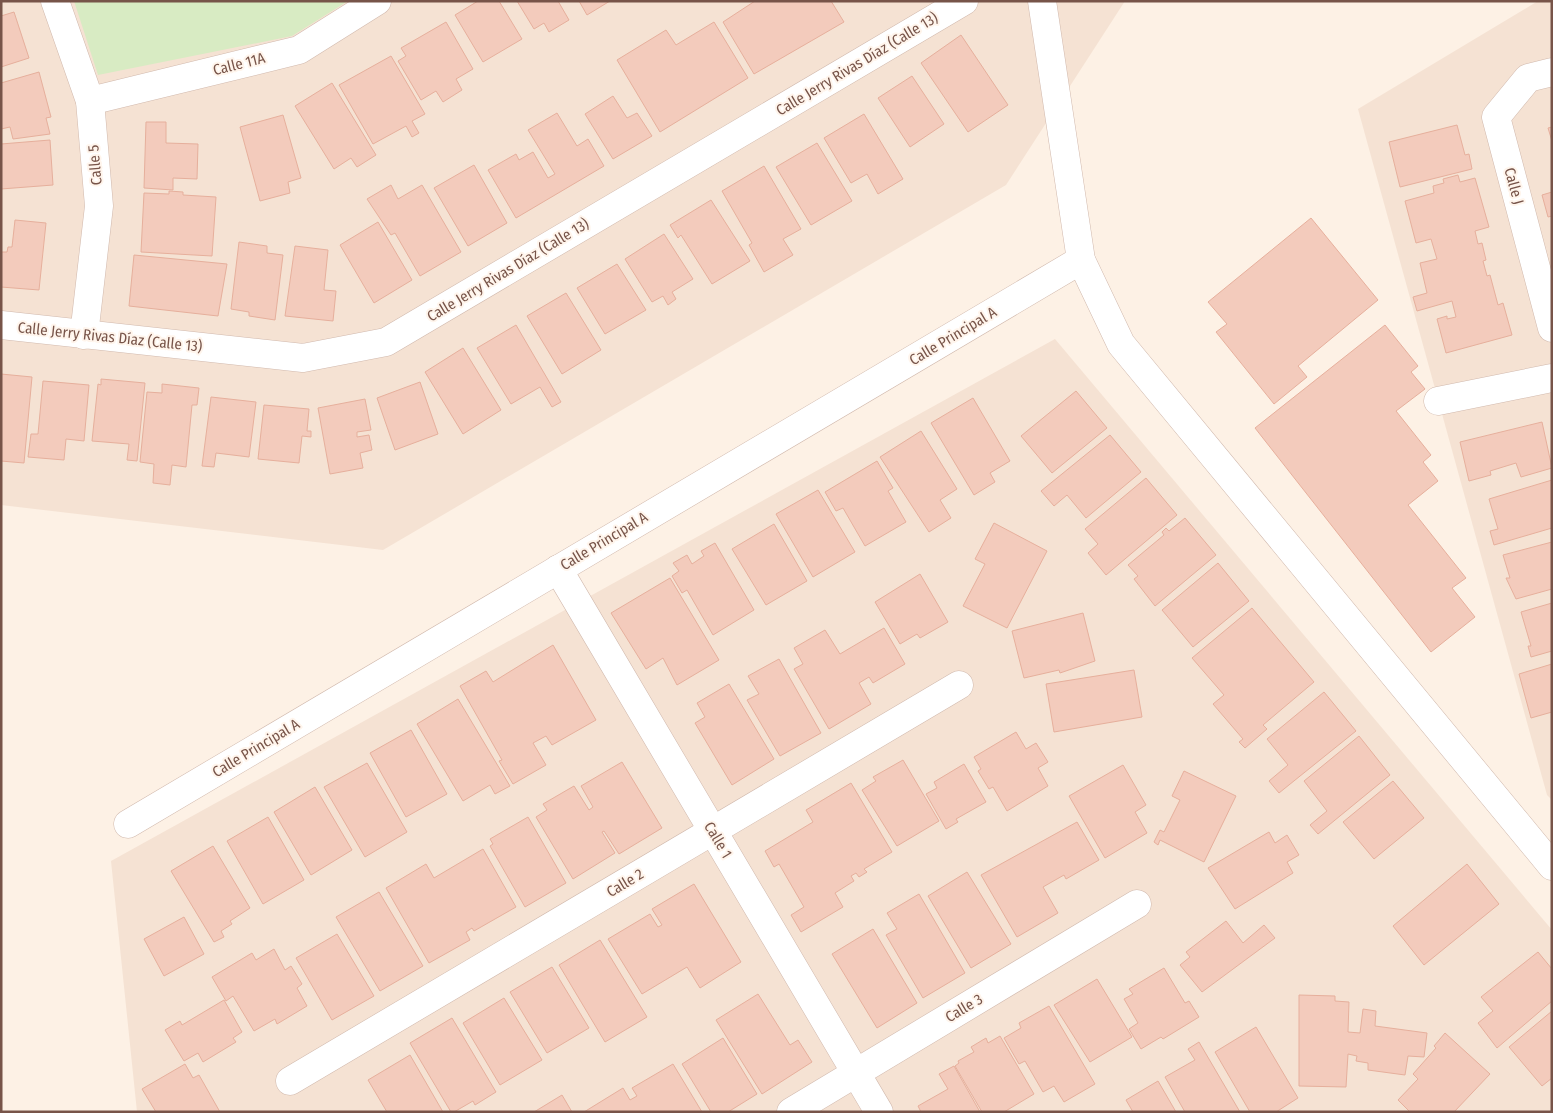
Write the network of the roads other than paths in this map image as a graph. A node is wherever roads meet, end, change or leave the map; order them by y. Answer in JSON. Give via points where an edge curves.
{"nodes":[{"id":1,"x":54,"y":1,"type":"edge"},
{"id":2,"x":377,"y":1,"type":"edge"},
{"id":3,"x":964,"y":1,"type":"edge"},
{"id":4,"x":1042,"y":1,"type":"edge"},
{"id":5,"x":1552,"y":72,"type":"edge"},
{"id":6,"x":90,"y":101,"type":"junction"},
{"id":7,"x":1081,"y":260,"type":"junction"},
{"id":8,"x":1,"y":325,"type":"edge"},
{"id":9,"x":1552,"y":328,"type":"edge"},
{"id":10,"x":84,"y":335,"type":"junction"},
{"id":11,"x":1552,"y":378,"type":"edge"},
{"id":12,"x":1438,"y":401,"type":"dead end"},
{"id":13,"x":558,"y":569,"type":"junction"},
{"id":14,"x":959,"y":685,"type":"dead end"},
{"id":15,"x":128,"y":824,"type":"dead end"},
{"id":16,"x":713,"y":831,"type":"junction"},
{"id":17,"x":1552,"y":866,"type":"edge"},
{"id":18,"x":1137,"y":904,"type":"dead end"},
{"id":19,"x":857,"y":1073,"type":"junction"},
{"id":20,"x":290,"y":1080,"type":"dead end"},
{"id":21,"x":791,"y":1112,"type":"edge"},
{"id":22,"x":879,"y":1112,"type":"edge"}],
"edges":[{"from":1,"to":6,"type":"street","name":"Calle 5"},
{"from":2,"to":6,"type":"street","name":"Calle 11A","via":[[299,50]]},
{"from":3,"to":10,"type":"street","name":"Calle Jerry Rivas Díaz (Calle 13)","via":[[386,342],[303,358]]},
{"from":4,"to":7,"type":"street"},
{"from":5,"to":9,"type":"street","name":"Calle J","via":[[1528,78],[1496,117]]},
{"from":6,"to":10,"type":"street","name":"Calle 5","via":[[99,206]]},
{"from":7,"to":13,"type":"street","name":"Calle Principal A"},
{"from":7,"to":17,"type":"street","via":[[1121,344]]},
{"from":8,"to":10,"type":"street","name":"Calle Jerry Rivas Díaz (Calle 13)"},
{"from":11,"to":12,"type":"street"},
{"from":13,"to":15,"type":"street","name":"Calle Principal A"},
{"from":13,"to":16,"type":"street","name":"Calle 1"},
{"from":14,"to":16,"type":"street","name":"Calle 2"},
{"from":16,"to":19,"type":"street","name":"Calle 1"},
{"from":16,"to":20,"type":"street","name":"Calle 2"},
{"from":18,"to":19,"type":"street","name":"Calle 3"},
{"from":19,"to":21,"type":"street","name":"Calle 3"},
{"from":19,"to":22,"type":"street","name":"Calle 1"}]}
